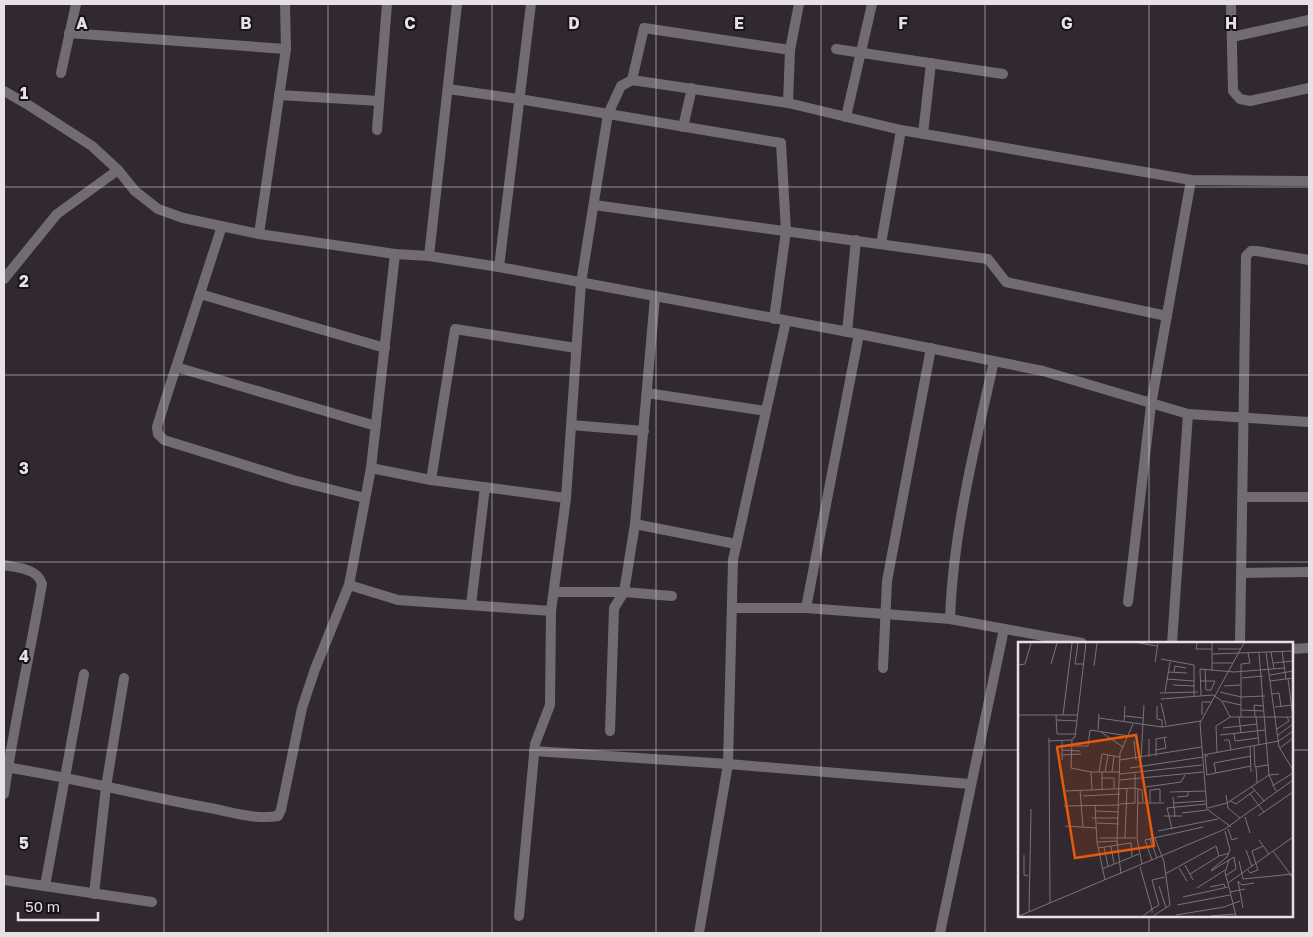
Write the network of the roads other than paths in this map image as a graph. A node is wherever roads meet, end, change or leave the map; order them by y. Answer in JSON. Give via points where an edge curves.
{"nodes":[{"id":1,"x":76,"y":4,"type":"edge"},
{"id":2,"x":285,"y":4,"type":"edge"},
{"id":3,"x":387,"y":4,"type":"edge"},
{"id":4,"x":457,"y":4,"type":"edge"},
{"id":5,"x":531,"y":4,"type":"edge"},
{"id":6,"x":799,"y":4,"type":"edge"},
{"id":7,"x":872,"y":4,"type":"edge"},
{"id":8,"x":1231,"y":4,"type":"edge"},
{"id":9,"x":1309,"y":20,"type":"edge"},
{"id":10,"x":69,"y":33,"type":"junction"},
{"id":11,"x":1232,"y":36,"type":"junction"},
{"id":12,"x":286,"y":49,"type":"junction"},
{"id":13,"x":836,"y":49,"type":"dead end"},
{"id":14,"x":790,"y":50,"type":"junction"},
{"id":15,"x":862,"y":52,"type":"junction"},
{"id":16,"x":931,"y":63,"type":"junction"},
{"id":17,"x":60,"y":73,"type":"dead end"},
{"id":18,"x":1003,"y":74,"type":"dead end"},
{"id":19,"x":632,"y":80,"type":"junction"},
{"id":20,"x":692,"y":88,"type":"junction"},
{"id":21,"x":1309,"y":88,"type":"edge"},
{"id":22,"x":448,"y":89,"type":"junction"},
{"id":23,"x":4,"y":91,"type":"edge"},
{"id":24,"x":279,"y":95,"type":"junction"},
{"id":25,"x":519,"y":99,"type":"junction"},
{"id":26,"x":379,"y":101,"type":"junction"},
{"id":27,"x":788,"y":103,"type":"junction"},
{"id":28,"x":608,"y":114,"type":"junction"},
{"id":29,"x":846,"y":117,"type":"junction"},
{"id":30,"x":683,"y":126,"type":"junction"},
{"id":31,"x":376,"y":130,"type":"dead end"},
{"id":32,"x":901,"y":130,"type":"junction"},
{"id":33,"x":923,"y":134,"type":"junction"},
{"id":34,"x":118,"y":170,"type":"junction"},
{"id":35,"x":1191,"y":180,"type":"junction"},
{"id":36,"x":1309,"y":182,"type":"edge"},
{"id":37,"x":594,"y":205,"type":"junction"},
{"id":38,"x":222,"y":226,"type":"junction"},
{"id":39,"x":786,"y":231,"type":"junction"},
{"id":40,"x":259,"y":234,"type":"junction"},
{"id":41,"x":856,"y":240,"type":"junction"},
{"id":42,"x":880,"y":244,"type":"junction"},
{"id":43,"x":395,"y":254,"type":"junction"},
{"id":44,"x":428,"y":256,"type":"junction"},
{"id":45,"x":1309,"y":260,"type":"edge"},
{"id":46,"x":499,"y":268,"type":"junction"},
{"id":47,"x":4,"y":279,"type":"edge"},
{"id":48,"x":581,"y":283,"type":"junction"},
{"id":49,"x":200,"y":294,"type":"junction"},
{"id":50,"x":655,"y":297,"type":"junction"},
{"id":51,"x":1167,"y":316,"type":"junction"},
{"id":52,"x":774,"y":319,"type":"junction"},
{"id":53,"x":786,"y":321,"type":"junction"},
{"id":54,"x":847,"y":332,"type":"junction"},
{"id":55,"x":859,"y":334,"type":"junction"},
{"id":56,"x":385,"y":348,"type":"junction"},
{"id":57,"x":576,"y":348,"type":"junction"},
{"id":58,"x":931,"y":348,"type":"junction"},
{"id":59,"x":994,"y":361,"type":"junction"},
{"id":60,"x":176,"y":367,"type":"junction"},
{"id":61,"x":647,"y":392,"type":"junction"},
{"id":62,"x":1151,"y":404,"type":"junction"},
{"id":63,"x":766,"y":411,"type":"junction"},
{"id":64,"x":1188,"y":414,"type":"junction"},
{"id":65,"x":1242,"y":418,"type":"junction"},
{"id":66,"x":1309,"y":422,"type":"edge"},
{"id":67,"x":571,"y":425,"type":"junction"},
{"id":68,"x":376,"y":426,"type":"junction"},
{"id":69,"x":644,"y":431,"type":"junction"},
{"id":70,"x":371,"y":468,"type":"junction"},
{"id":71,"x":431,"y":480,"type":"junction"},
{"id":72,"x":486,"y":487,"type":"junction"},
{"id":73,"x":1309,"y":497,"type":"edge"},
{"id":74,"x":365,"y":498,"type":"junction"},
{"id":75,"x":566,"y":498,"type":"junction"},
{"id":76,"x":1242,"y":498,"type":"junction"},
{"id":77,"x":635,"y":524,"type":"junction"},
{"id":78,"x":736,"y":544,"type":"junction"},
{"id":79,"x":4,"y":565,"type":"edge"},
{"id":80,"x":1309,"y":572,"type":"edge"},
{"id":81,"x":1241,"y":573,"type":"junction"},
{"id":82,"x":349,"y":586,"type":"junction"},
{"id":83,"x":554,"y":592,"type":"junction"},
{"id":84,"x":624,"y":592,"type":"junction"},
{"id":85,"x":672,"y":596,"type":"dead end"},
{"id":86,"x":1128,"y":602,"type":"dead end"},
{"id":87,"x":471,"y":605,"type":"junction"},
{"id":88,"x":733,"y":608,"type":"junction"},
{"id":89,"x":806,"y":608,"type":"junction"},
{"id":90,"x":551,"y":611,"type":"junction"},
{"id":91,"x":885,"y":615,"type":"junction"},
{"id":92,"x":950,"y":619,"type":"junction"},
{"id":93,"x":1004,"y":629,"type":"junction"},
{"id":94,"x":1076,"y":642,"type":"edge"},
{"id":95,"x":1172,"y":642,"type":"edge"},
{"id":96,"x":1240,"y":642,"type":"edge"},
{"id":97,"x":1309,"y":648,"type":"edge"},
{"id":98,"x":1293,"y":649,"type":"edge"},
{"id":99,"x":883,"y":668,"type":"dead end"},
{"id":100,"x":84,"y":674,"type":"dead end"},
{"id":101,"x":124,"y":678,"type":"dead end"},
{"id":102,"x":610,"y":731,"type":"dead end"},
{"id":103,"x":534,"y":751,"type":"junction"},
{"id":104,"x":728,"y":764,"type":"junction"},
{"id":105,"x":6,"y":767,"type":"edge"},
{"id":106,"x":65,"y":778,"type":"junction"},
{"id":107,"x":970,"y":784,"type":"junction"},
{"id":108,"x":106,"y":787,"type":"junction"},
{"id":109,"x":4,"y":794,"type":"edge"},
{"id":110,"x":4,"y":880,"type":"edge"},
{"id":111,"x":45,"y":886,"type":"junction"},
{"id":112,"x":94,"y":894,"type":"junction"},
{"id":113,"x":152,"y":902,"type":"dead end"},
{"id":114,"x":519,"y":916,"type":"dead end"},
{"id":115,"x":699,"y":933,"type":"edge"},
{"id":116,"x":940,"y":933,"type":"edge"}],
"edges":[{"from":1,"to":10,"type":"street"},
{"from":2,"to":12,"type":"street"},
{"from":3,"to":26,"type":"street"},
{"from":4,"to":22,"type":"street"},
{"from":5,"to":25,"type":"street"},
{"from":6,"to":14,"type":"street"},
{"from":7,"to":15,"type":"street"},
{"from":8,"to":11,"type":"street"},
{"from":9,"to":11,"type":"street"},
{"from":10,"to":12,"type":"street"},
{"from":10,"to":17,"type":"street"},
{"from":11,"to":21,"type":"street","via":[[1233,91],[1240,100],[1250,101]]},
{"from":12,"to":24,"type":"street"},
{"from":13,"to":15,"type":"street"},
{"from":14,"to":19,"type":"street","via":[[644,28]]},
{"from":14,"to":27,"type":"street"},
{"from":15,"to":16,"type":"street"},
{"from":15,"to":29,"type":"street"},
{"from":16,"to":18,"type":"street"},
{"from":16,"to":33,"type":"street"},
{"from":19,"to":20,"type":"street"},
{"from":19,"to":28,"type":"street","via":[[621,86]]},
{"from":20,"to":27,"type":"street"},
{"from":20,"to":30,"type":"street"},
{"from":22,"to":25,"type":"street"},
{"from":22,"to":44,"type":"street"},
{"from":23,"to":34,"type":"street","via":[[92,146]]},
{"from":24,"to":26,"type":"street"},
{"from":24,"to":40,"type":"street"},
{"from":25,"to":28,"type":"street"},
{"from":25,"to":46,"type":"street"},
{"from":26,"to":31,"type":"street"},
{"from":27,"to":29,"type":"street"},
{"from":28,"to":30,"type":"street"},
{"from":28,"to":37,"type":"street"},
{"from":29,"to":32,"type":"street"},
{"from":30,"to":39,"type":"street","via":[[781,143]]},
{"from":32,"to":33,"type":"street"},
{"from":32,"to":42,"type":"street"},
{"from":33,"to":35,"type":"street"},
{"from":34,"to":38,"type":"street","via":[[135,191],[158,209]]},
{"from":34,"to":47,"type":"street","via":[[56,214]]},
{"from":35,"to":36,"type":"street"},
{"from":35,"to":51,"type":"street"},
{"from":37,"to":39,"type":"street"},
{"from":37,"to":48,"type":"street"},
{"from":38,"to":40,"type":"street"},
{"from":38,"to":49,"type":"street"},
{"from":39,"to":41,"type":"street"},
{"from":39,"to":52,"type":"street"},
{"from":40,"to":43,"type":"street"},
{"from":41,"to":42,"type":"street"},
{"from":41,"to":54,"type":"street"},
{"from":42,"to":51,"type":"street","via":[[988,259],[1006,282]]},
{"from":43,"to":44,"type":"street"},
{"from":43,"to":56,"type":"street"},
{"from":44,"to":46,"type":"street"},
{"from":45,"to":65,"type":"street","via":[[1257,251],[1246,256]]},
{"from":46,"to":48,"type":"street"},
{"from":48,"to":50,"type":"street"},
{"from":48,"to":57,"type":"street"},
{"from":49,"to":56,"type":"street"},
{"from":49,"to":60,"type":"street"},
{"from":50,"to":52,"type":"street"},
{"from":50,"to":61,"type":"street"},
{"from":51,"to":62,"type":"street"},
{"from":52,"to":53,"type":"street"},
{"from":53,"to":54,"type":"street"},
{"from":53,"to":63,"type":"street"},
{"from":54,"to":55,"type":"street"},
{"from":55,"to":58,"type":"street"},
{"from":55,"to":89,"type":"street"},
{"from":56,"to":68,"type":"street"},
{"from":57,"to":67,"type":"street"},
{"from":57,"to":71,"type":"street","via":[[455,330]]},
{"from":58,"to":59,"type":"street"},
{"from":58,"to":91,"type":"street","via":[[887,581]]},
{"from":59,"to":62,"type":"street","via":[[1043,371]]},
{"from":59,"to":92,"type":"street","via":[[965,494],[952,579]]},
{"from":60,"to":68,"type":"street"},
{"from":60,"to":74,"type":"street","via":[[157,427],[164,440],[293,480]]},
{"from":61,"to":63,"type":"street"},
{"from":61,"to":69,"type":"street"},
{"from":62,"to":64,"type":"street"},
{"from":62,"to":86,"type":"street"},
{"from":63,"to":78,"type":"street"},
{"from":64,"to":65,"type":"street"},
{"from":64,"to":95,"type":"street"},
{"from":65,"to":66,"type":"street"},
{"from":65,"to":76,"type":"street"},
{"from":67,"to":69,"type":"street"},
{"from":67,"to":75,"type":"street"},
{"from":68,"to":70,"type":"street"},
{"from":69,"to":77,"type":"street"},
{"from":70,"to":71,"type":"street"},
{"from":70,"to":74,"type":"street"},
{"from":71,"to":72,"type":"street"},
{"from":72,"to":75,"type":"street"},
{"from":72,"to":87,"type":"street"},
{"from":73,"to":76,"type":"street"},
{"from":74,"to":82,"type":"street"},
{"from":75,"to":83,"type":"street"},
{"from":76,"to":81,"type":"street"},
{"from":77,"to":78,"type":"street"},
{"from":77,"to":84,"type":"street"},
{"from":78,"to":88,"type":"street"},
{"from":79,"to":105,"type":"street","via":[[34,572],[42,584]]},
{"from":80,"to":81,"type":"street"},
{"from":81,"to":96,"type":"street"},
{"from":82,"to":87,"type":"street","via":[[398,600]]},
{"from":82,"to":108,"type":"street","via":[[302,708],[278,816],[260,817],[170,802]]},
{"from":83,"to":84,"type":"street"},
{"from":83,"to":90,"type":"street"},
{"from":84,"to":85,"type":"street"},
{"from":84,"to":102,"type":"street","via":[[614,608]]},
{"from":87,"to":90,"type":"street"},
{"from":88,"to":89,"type":"street"},
{"from":88,"to":104,"type":"street"},
{"from":89,"to":91,"type":"street"},
{"from":90,"to":103,"type":"street","via":[[550,705]]},
{"from":91,"to":92,"type":"street"},
{"from":91,"to":99,"type":"street"},
{"from":92,"to":93,"type":"street"},
{"from":93,"to":94,"type":"street"},
{"from":93,"to":107,"type":"street"},
{"from":97,"to":98,"type":"street"},
{"from":100,"to":106,"type":"street"},
{"from":101,"to":108,"type":"street"},
{"from":103,"to":104,"type":"street"},
{"from":103,"to":114,"type":"street"},
{"from":104,"to":107,"type":"street"},
{"from":104,"to":115,"type":"street"},
{"from":105,"to":106,"type":"street"},
{"from":105,"to":109,"type":"street"},
{"from":106,"to":108,"type":"street"},
{"from":106,"to":111,"type":"street"},
{"from":107,"to":116,"type":"street"},
{"from":108,"to":112,"type":"street"},
{"from":110,"to":111,"type":"street"},
{"from":111,"to":112,"type":"street"},
{"from":112,"to":113,"type":"street"}]}
